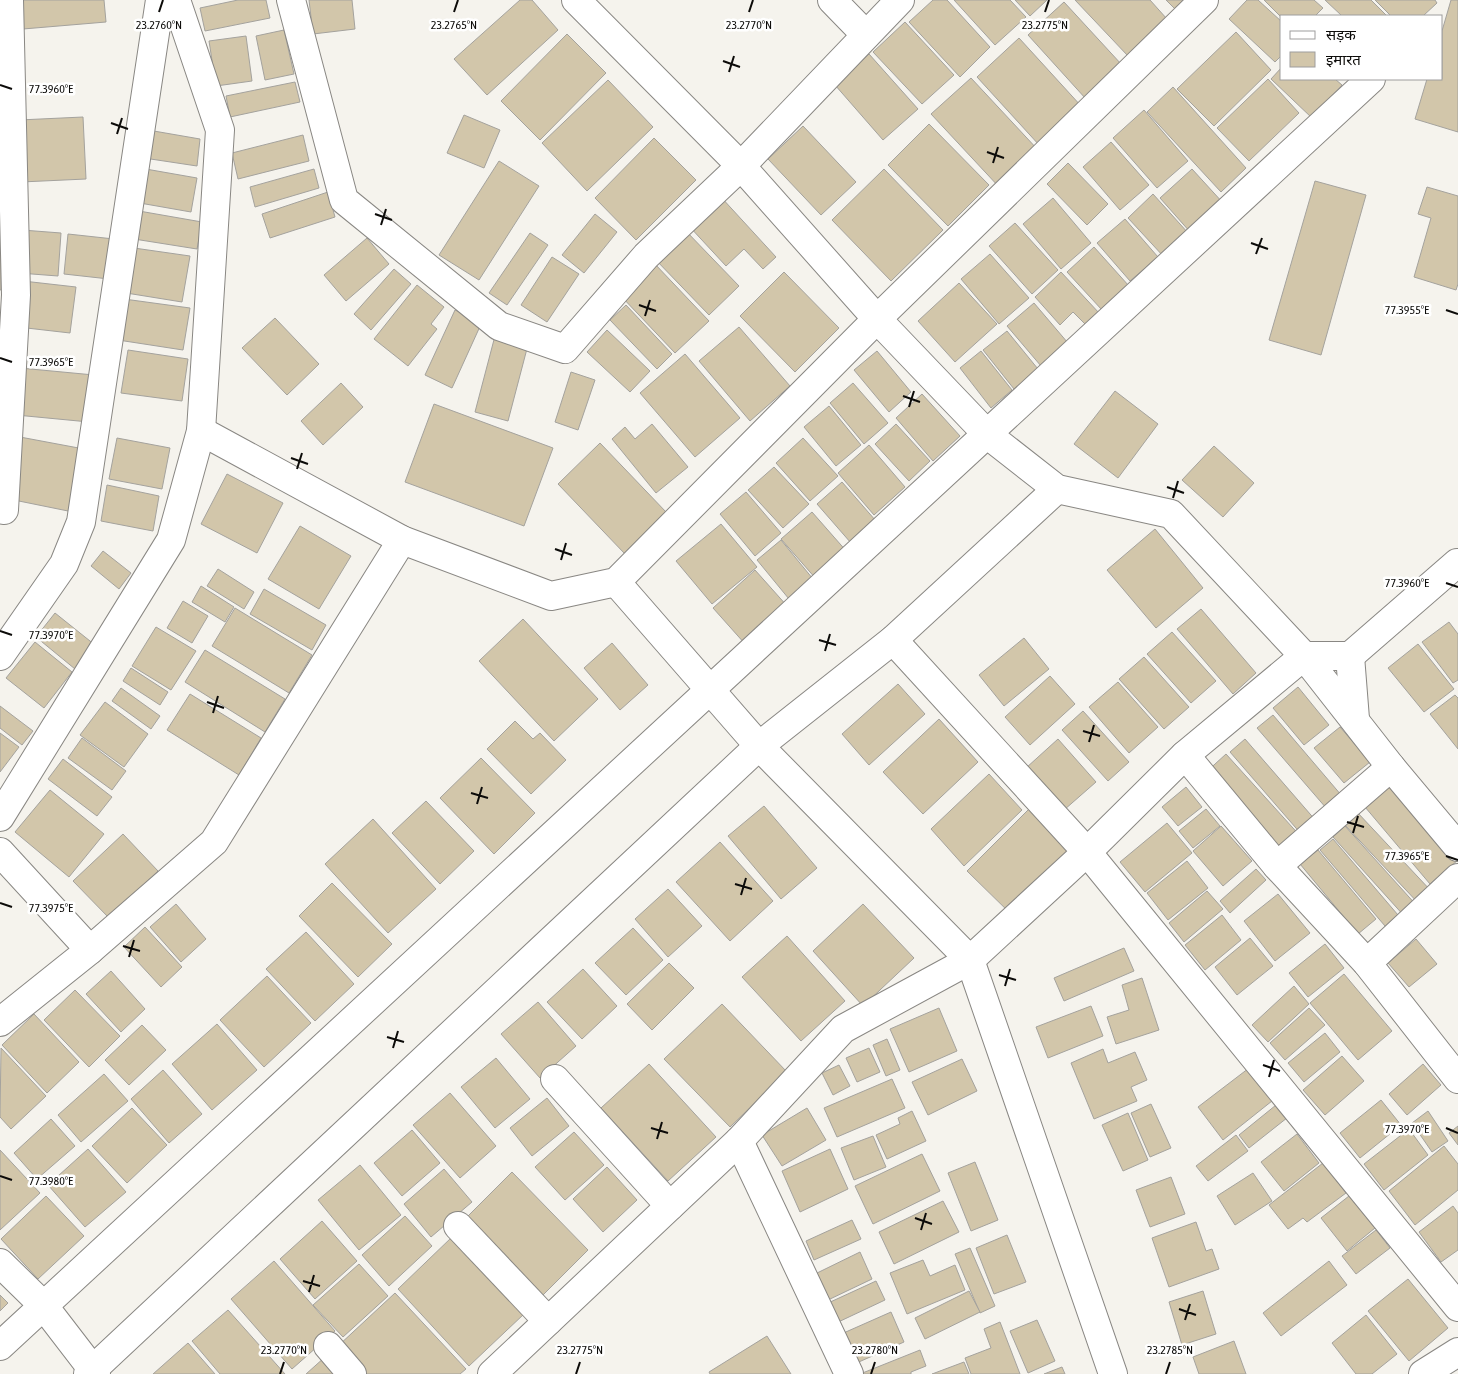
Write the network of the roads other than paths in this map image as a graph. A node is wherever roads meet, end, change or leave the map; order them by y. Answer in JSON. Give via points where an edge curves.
{"nodes":[{"id":1,"x":9,"y":0,"type":"edge"},
{"id":2,"x":160,"y":0,"type":"edge"},
{"id":3,"x":176,"y":0,"type":"edge"},
{"id":4,"x":291,"y":0,"type":"edge"},
{"id":5,"x":576,"y":0,"type":"edge"},
{"id":6,"x":832,"y":0,"type":"edge"},
{"id":7,"x":900,"y":0,"type":"edge"},
{"id":8,"x":1204,"y":0,"type":"edge"},
{"id":9,"x":866,"y":34,"type":"junction"},
{"id":10,"x":1370,"y":80,"type":"edge"},
{"id":11,"x":741,"y":166,"type":"junction"},
{"id":12,"x":8,"y":296,"type":"edge"},
{"id":13,"x":878,"y":319,"type":"junction"},
{"id":14,"x":201,"y":431,"type":"junction"},
{"id":15,"x":988,"y":435,"type":"junction"},
{"id":16,"x":1057,"y":489,"type":"junction"},
{"id":17,"x":4,"y":510,"type":"dead end"},
{"id":18,"x":402,"y":540,"type":"junction"},
{"id":19,"x":1458,"y":565,"type":"edge"},
{"id":20,"x":616,"y":582,"type":"junction"},
{"id":21,"x":893,"y":640,"type":"junction"},
{"id":22,"x":0,"y":656,"type":"edge"},
{"id":23,"x":1304,"y":656,"type":"junction"},
{"id":24,"x":1350,"y":656,"type":"junction"},
{"id":25,"x":709,"y":690,"type":"junction"},
{"id":26,"x":1354,"y":719,"type":"junction"},
{"id":27,"x":759,"y":746,"type":"junction"},
{"id":28,"x":1185,"y":755,"type":"junction"},
{"id":29,"x":1391,"y":767,"type":"junction"},
{"id":30,"x":0,"y":817,"type":"edge"},
{"id":31,"x":1458,"y":847,"type":"edge"},
{"id":32,"x":0,"y":852,"type":"edge"},
{"id":33,"x":1087,"y":852,"type":"junction"},
{"id":34,"x":1277,"y":866,"type":"junction"},
{"id":35,"x":1458,"y":878,"type":"edge"},
{"id":36,"x":90,"y":950,"type":"junction"},
{"id":37,"x":970,"y":960,"type":"junction"},
{"id":38,"x":1367,"y":963,"type":"junction"},
{"id":39,"x":0,"y":1022,"type":"edge"},
{"id":40,"x":555,"y":1079,"type":"dead end"},
{"id":41,"x":1458,"y":1079,"type":"edge"},
{"id":42,"x":739,"y":1141,"type":"junction"},
{"id":43,"x":670,"y":1206,"type":"junction"},
{"id":44,"x":458,"y":1226,"type":"dead end"},
{"id":45,"x":0,"y":1263,"type":"edge"},
{"id":46,"x":42,"y":1305,"type":"junction"},
{"id":47,"x":1458,"y":1307,"type":"edge"},
{"id":48,"x":548,"y":1321,"type":"junction"},
{"id":49,"x":0,"y":1346,"type":"edge"},
{"id":50,"x":328,"y":1346,"type":"dead end"},
{"id":51,"x":1458,"y":1352,"type":"edge"},
{"id":52,"x":92,"y":1373,"type":"edge"},
{"id":53,"x":352,"y":1374,"type":"edge"},
{"id":54,"x":492,"y":1374,"type":"edge"},
{"id":55,"x":849,"y":1374,"type":"edge"},
{"id":56,"x":1113,"y":1374,"type":"edge"},
{"id":57,"x":1423,"y":1374,"type":"edge"}],
"edges":[{"from":1,"to":12,"type":"street"},
{"from":2,"to":22,"type":"street","via":[[81,522],[64,564]]},
{"from":3,"to":14,"type":"street","via":[[220,130]]},
{"from":4,"to":11,"type":"street","via":[[344,200],[499,326],[565,349],[646,256]]},
{"from":5,"to":11,"type":"street"},
{"from":6,"to":9,"type":"street"},
{"from":7,"to":9,"type":"street"},
{"from":8,"to":13,"type":"street"},
{"from":9,"to":11,"type":"street"},
{"from":10,"to":15,"type":"street"},
{"from":11,"to":13,"type":"street"},
{"from":12,"to":17,"type":"street"},
{"from":13,"to":15,"type":"street"},
{"from":13,"to":20,"type":"street"},
{"from":14,"to":18,"type":"street"},
{"from":14,"to":30,"type":"street","via":[[171,540]]},
{"from":15,"to":16,"type":"street"},
{"from":15,"to":25,"type":"street"},
{"from":16,"to":21,"type":"street"},
{"from":16,"to":23,"type":"street","via":[[1171,514]]},
{"from":18,"to":20,"type":"street","via":[[551,596]]},
{"from":18,"to":36,"type":"street","via":[[214,842]]},
{"from":19,"to":24,"type":"street"},
{"from":20,"to":25,"type":"street"},
{"from":21,"to":27,"type":"street"},
{"from":21,"to":33,"type":"street"},
{"from":23,"to":24,"type":"street"},
{"from":23,"to":26,"type":"street"},
{"from":23,"to":28,"type":"street"},
{"from":24,"to":26,"type":"street"},
{"from":25,"to":27,"type":"street"},
{"from":25,"to":46,"type":"street"},
{"from":26,"to":29,"type":"street"},
{"from":27,"to":37,"type":"street"},
{"from":27,"to":52,"type":"street"},
{"from":28,"to":33,"type":"street"},
{"from":28,"to":34,"type":"street"},
{"from":29,"to":31,"type":"street"},
{"from":29,"to":34,"type":"street"},
{"from":32,"to":36,"type":"street"},
{"from":33,"to":37,"type":"street"},
{"from":33,"to":47,"type":"street"},
{"from":34,"to":38,"type":"street"},
{"from":35,"to":38,"type":"street"},
{"from":36,"to":39,"type":"street"},
{"from":37,"to":42,"type":"street","via":[[843,1029]]},
{"from":37,"to":56,"type":"street"},
{"from":38,"to":41,"type":"street"},
{"from":40,"to":43,"type":"street"},
{"from":42,"to":43,"type":"street"},
{"from":42,"to":55,"type":"street"},
{"from":43,"to":48,"type":"street"},
{"from":44,"to":48,"type":"street"},
{"from":45,"to":46,"type":"street"},
{"from":46,"to":49,"type":"street"},
{"from":46,"to":52,"type":"street"},
{"from":48,"to":54,"type":"street"},
{"from":50,"to":53,"type":"street"},
{"from":51,"to":57,"type":"street"}]}
